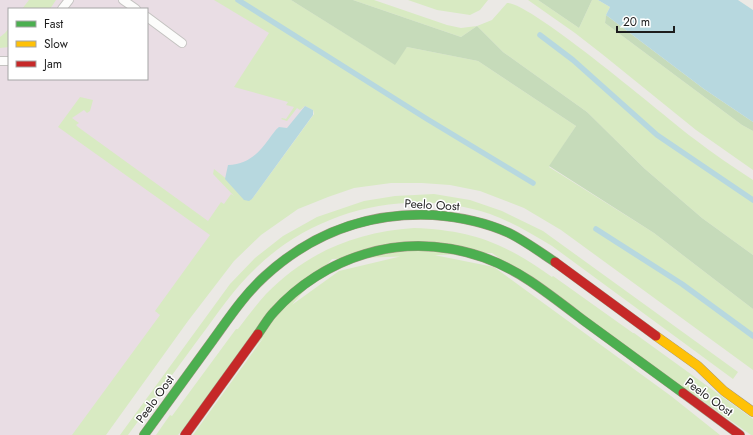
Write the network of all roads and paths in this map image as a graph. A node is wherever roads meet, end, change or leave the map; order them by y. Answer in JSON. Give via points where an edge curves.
{"nodes":[{"id":1,"x":69,"y":0,"type":"edge"},
{"id":2,"x":124,"y":0,"type":"edge"},
{"id":3,"x":63,"y":8,"type":"edge"},
{"id":4,"x":135,"y":8,"type":"edge"},
{"id":5,"x":148,"y":19,"type":"edge"},
{"id":6,"x":182,"y":43,"type":"dead end"},
{"id":7,"x":698,"y":366,"type":"junction"},
{"id":8,"x":723,"y":378,"type":"dead end"},
{"id":9,"x":753,"y":412,"type":"edge"},
{"id":10,"x":144,"y":435,"type":"edge"},
{"id":11,"x":185,"y":435,"type":"edge"},
{"id":12,"x":740,"y":435,"type":"edge"}],
"edges":[{"from":1,"to":3,"type":"lane"},
{"from":2,"to":4,"type":"lane"},
{"from":5,"to":6,"type":"lane"},
{"from":7,"to":8,"type":"main road"},
{"from":7,"to":9,"type":"main road","name":"Peelo Oost","via":[[724,391]]},
{"from":7,"to":10,"type":"main road","name":"Peelo Oost","via":[[550,259],[508,233],[462,218],[410,214],[385,216],[361,220],[338,228],[305,245],[259,280]]},
{"from":11,"to":12,"type":"main road","name":"Peelo Oost","via":[[274,312],[290,295],[320,273],[339,263],[358,255],[401,246],[450,248],[502,265],[529,280]]}]}
